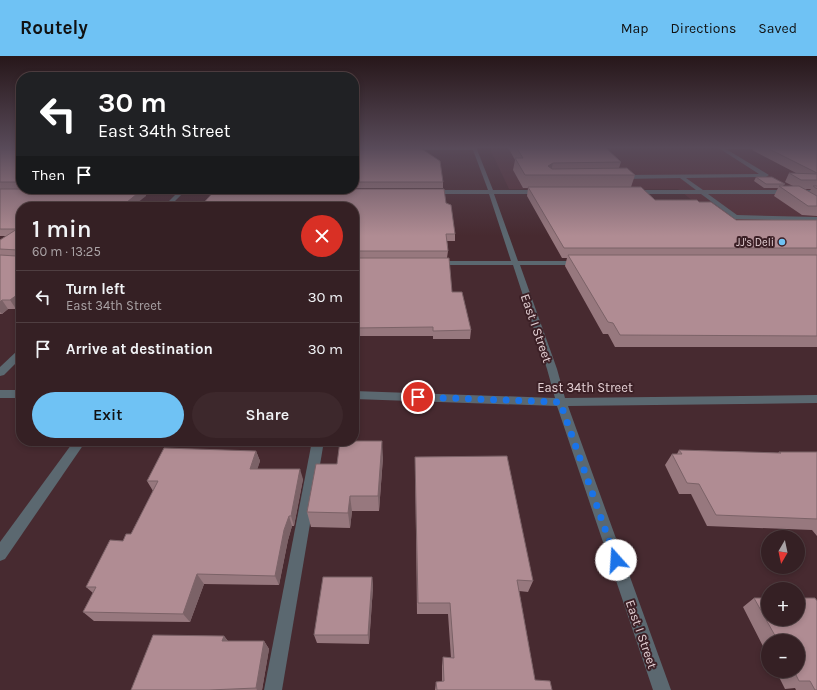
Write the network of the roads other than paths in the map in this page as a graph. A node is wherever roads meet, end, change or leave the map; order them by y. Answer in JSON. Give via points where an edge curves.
{"nodes":[{"id":1,"x":681,"y":176,"type":"edge"},
{"id":2,"x":485,"y":177,"type":"edge"},
{"id":3,"x":616,"y":177,"type":"edge"},
{"id":4,"x":643,"y":177,"type":"edge"},
{"id":5,"x":769,"y":177,"type":"edge"},
{"id":6,"x":772,"y":178,"type":"edge"},
{"id":7,"x":783,"y":185,"type":"edge"},
{"id":8,"x":428,"y":192,"type":"edge"},
{"id":9,"x":491,"y":192,"type":"junction"},
{"id":10,"x":546,"y":192,"type":"edge"},
{"id":11,"x":631,"y":192,"type":"edge"},
{"id":12,"x":700,"y":192,"type":"junction"},
{"id":13,"x":795,"y":192,"type":"junction"},
{"id":14,"x":817,"y":192,"type":"edge"},
{"id":15,"x":179,"y":194,"type":"edge"},
{"id":16,"x":806,"y":199,"type":"edge"},
{"id":17,"x":171,"y":202,"type":"edge"},
{"id":18,"x":817,"y":219,"type":"edge"},
{"id":19,"x":431,"y":263,"type":"edge"},
{"id":20,"x":515,"y":263,"type":"junction"},
{"id":21,"x":586,"y":263,"type":"edge"},
{"id":22,"x":16,"y":357,"type":"edge"},
{"id":23,"x":0,"y":373,"type":"edge"},
{"id":24,"x":0,"y":394,"type":"edge"},
{"id":25,"x":16,"y":394,"type":"edge"},
{"id":26,"x":359,"y":395,"type":"edge"},
{"id":27,"x":817,"y":400,"type":"edge"},
{"id":28,"x":560,"y":402,"type":"junction"},
{"id":29,"x":76,"y":446,"type":"edge"},
{"id":30,"x":317,"y":446,"type":"edge"},
{"id":31,"x":0,"y":554,"type":"edge"},
{"id":32,"x":273,"y":690,"type":"edge"},
{"id":33,"x":662,"y":690,"type":"edge"}],
"edges":[{"from":1,"to":12,"type":"street"},
{"from":2,"to":9,"type":"street","name":"East I Street"},
{"from":3,"to":4,"type":"street"},
{"from":5,"to":6,"type":"street"},
{"from":7,"to":13,"type":"street"},
{"from":8,"to":9,"type":"street"},
{"from":9,"to":10,"type":"street"},
{"from":9,"to":20,"type":"street","name":"East I Street"},
{"from":11,"to":12,"type":"street"},
{"from":12,"to":13,"type":"street"},
{"from":12,"to":18,"type":"street","via":[[735,217]]},
{"from":13,"to":14,"type":"street"},
{"from":13,"to":16,"type":"street"},
{"from":15,"to":17,"type":"street"},
{"from":19,"to":20,"type":"street"},
{"from":20,"to":21,"type":"street"},
{"from":20,"to":28,"type":"street","name":"East I Street","via":[[552,369]]},
{"from":22,"to":23,"type":"street"},
{"from":24,"to":25,"type":"street"},
{"from":26,"to":28,"type":"street","name":"East 34th Street"},
{"from":27,"to":28,"type":"street","name":"East 34th Street"},
{"from":28,"to":33,"type":"street","name":"East I Street"},
{"from":29,"to":31,"type":"street"},
{"from":30,"to":32,"type":"street"}]}
